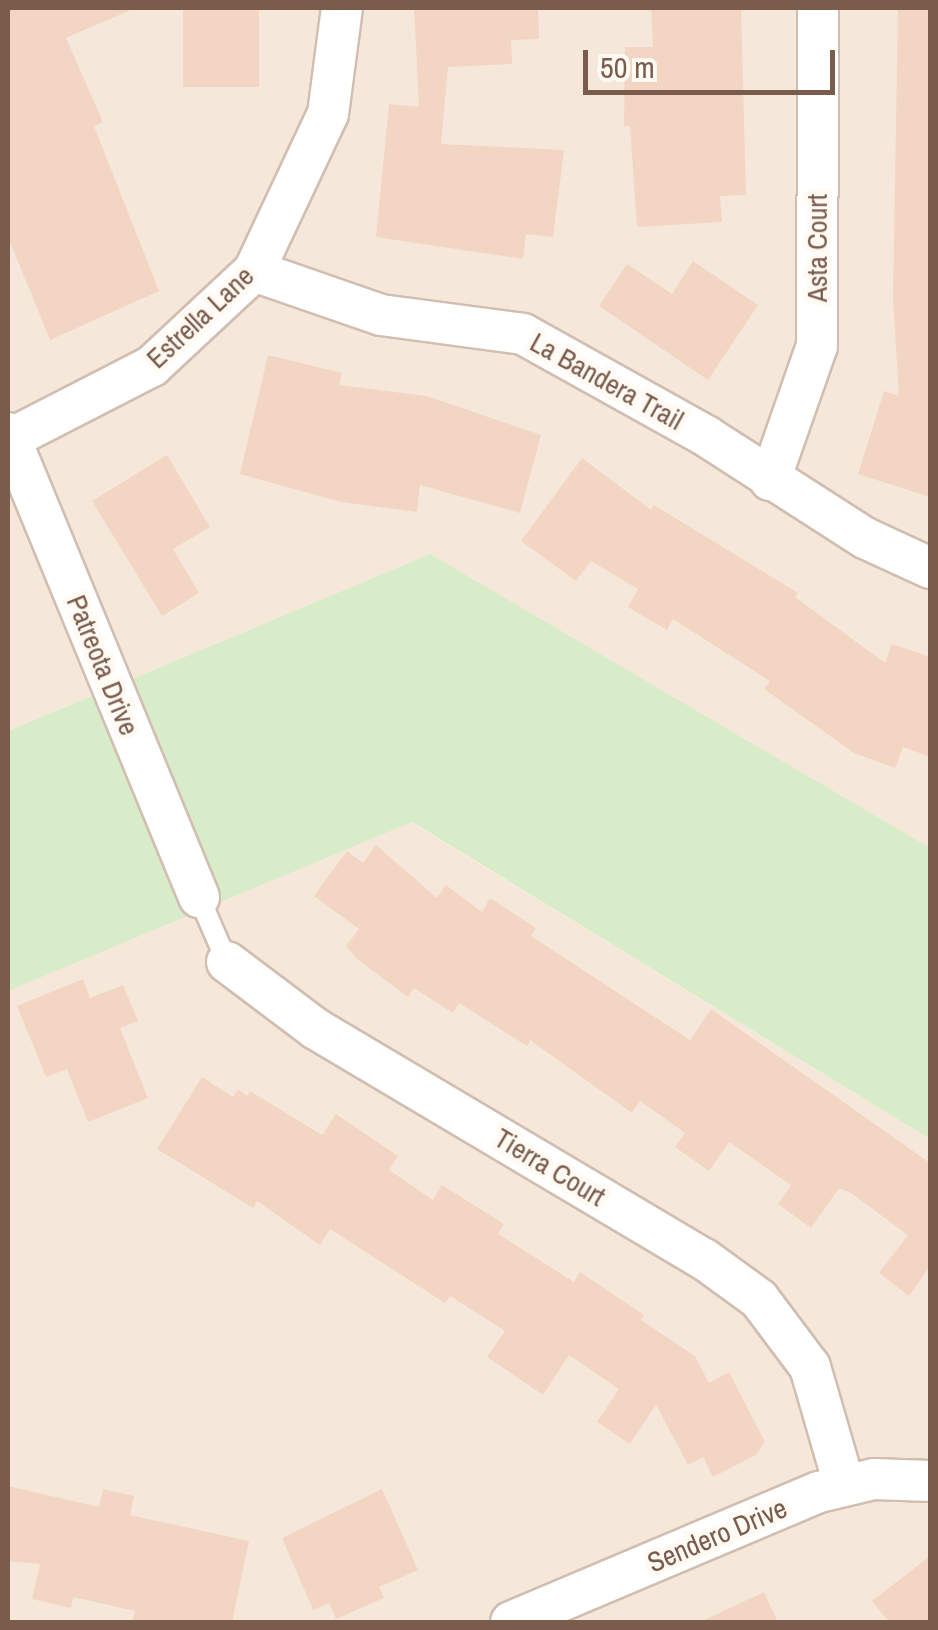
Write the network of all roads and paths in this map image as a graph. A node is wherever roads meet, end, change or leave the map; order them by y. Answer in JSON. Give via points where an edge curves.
{"nodes":[{"id":1,"x":342,"y":8,"type":"edge"},
{"id":2,"x":818,"y":8,"type":"edge"},
{"id":3,"x":254,"y":271,"type":"junction"},
{"id":4,"x":8,"y":437,"type":"edge"},
{"id":5,"x":770,"y":480,"type":"junction"},
{"id":6,"x":930,"y":568,"type":"edge"},
{"id":7,"x":199,"y":897,"type":"joint"},
{"id":8,"x":227,"y":962,"type":"joint"},
{"id":9,"x":930,"y":1481,"type":"edge"},
{"id":10,"x":844,"y":1484,"type":"junction"},
{"id":11,"x":511,"y":1622,"type":"edge"}],
"edges":[{"from":1,"to":3,"type":"street","name":"Estrella Lane","via":[[328,114]]},
{"from":2,"to":5,"type":"street","name":"Asta Court","via":[[817,346]]},
{"from":3,"to":4,"type":"street","name":"Estrella Lane","via":[[152,366]]},
{"from":3,"to":5,"type":"street","name":"La Bandera Trail","via":[[381,315],[524,334],[706,436]]},
{"from":4,"to":7,"type":"street","name":"Patreota Drive"},
{"from":5,"to":6,"type":"street","name":"La Bandera Trail","via":[[864,538]]},
{"from":7,"to":8,"type":"lane","name":"Tierra Court"},
{"from":8,"to":10,"type":"street","name":"Tierra Court","via":[[316,1028],[704,1259],[758,1299],[810,1367]]},
{"from":9,"to":10,"type":"street","name":"Sendero Drive"},
{"from":10,"to":11,"type":"street","name":"Sendero Drive"}]}
